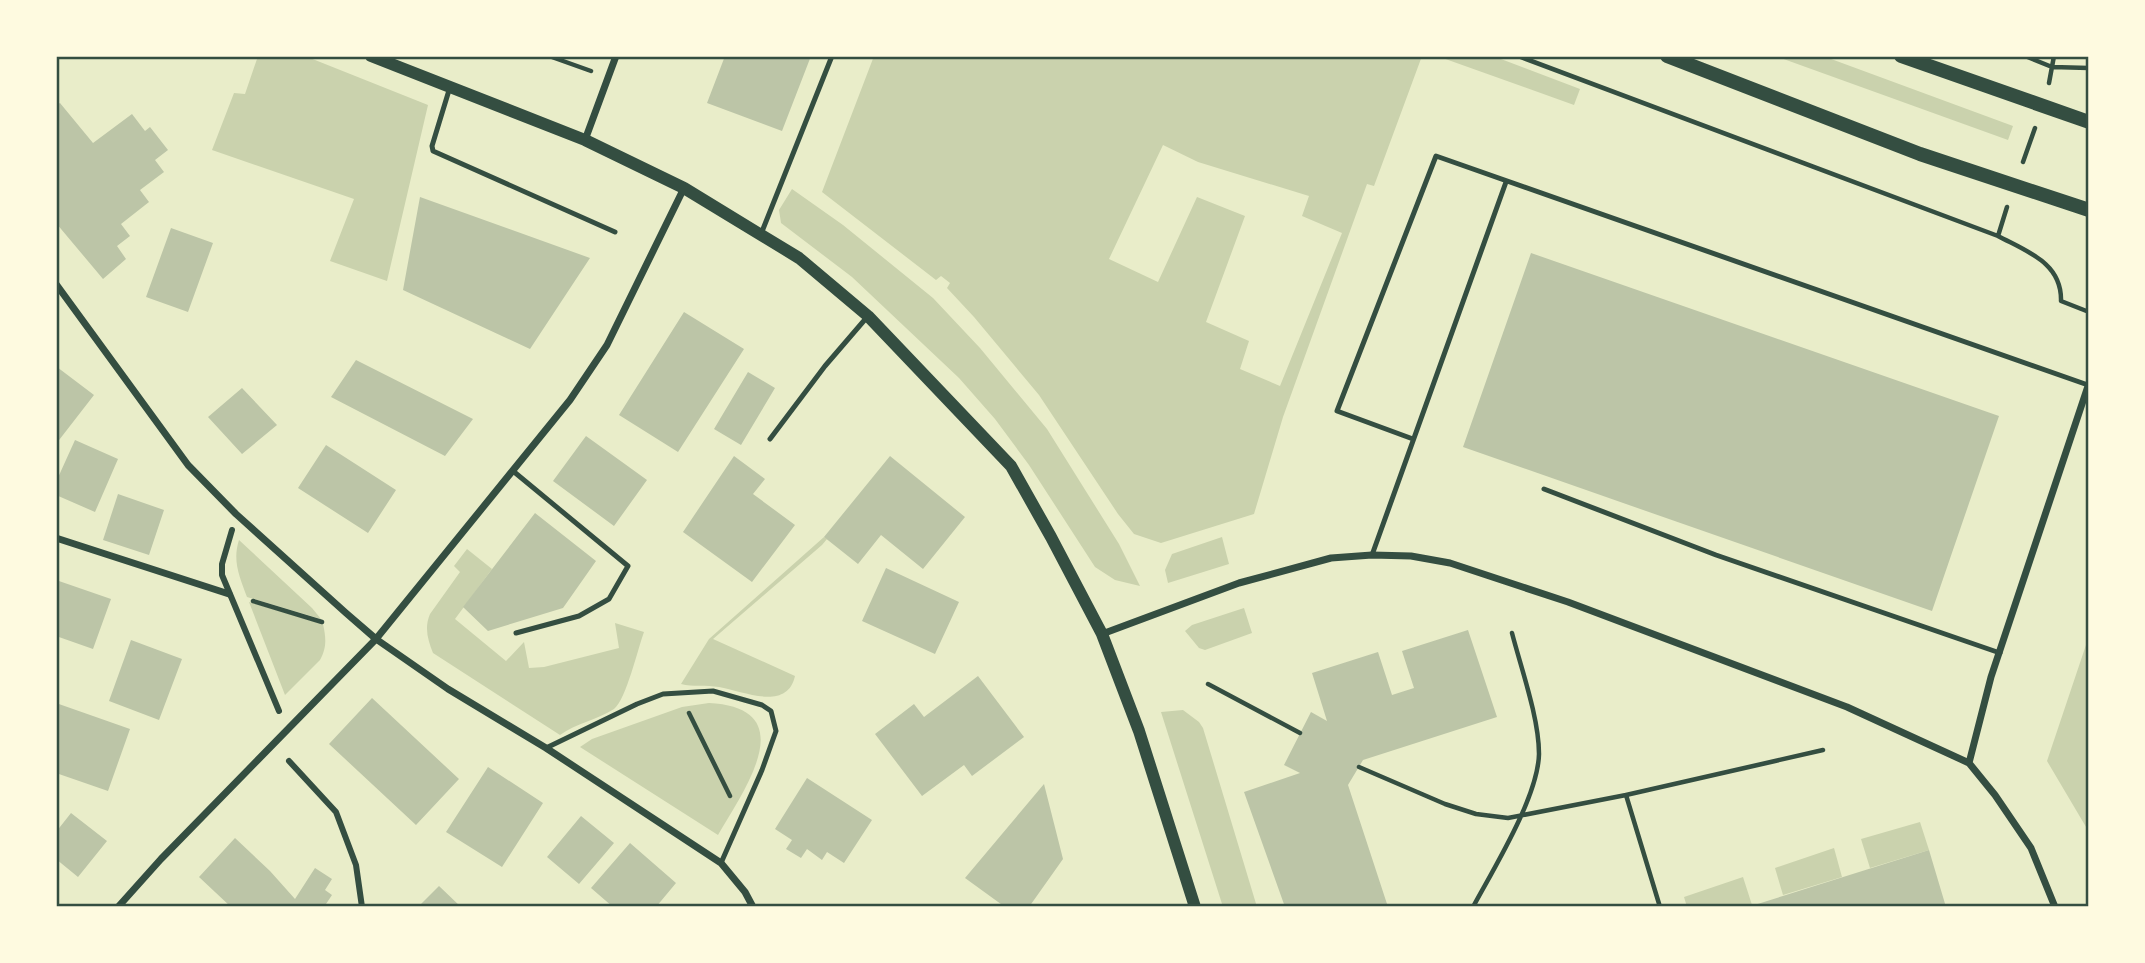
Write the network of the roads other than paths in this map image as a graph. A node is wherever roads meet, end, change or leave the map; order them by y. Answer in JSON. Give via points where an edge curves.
{"nodes":[{"id":1,"x":372,"y":56,"type":"edge"},
{"id":2,"x":616,"y":56,"type":"edge"},
{"id":3,"x":832,"y":56,"type":"edge"},
{"id":4,"x":1667,"y":56,"type":"edge"},
{"id":5,"x":1901,"y":56,"type":"edge"},
{"id":6,"x":450,"y":87,"type":"junction"},
{"id":7,"x":2089,"y":122,"type":"edge"},
{"id":8,"x":585,"y":140,"type":"junction"},
{"id":9,"x":1506,"y":182,"type":"junction"},
{"id":10,"x":684,"y":188,"type":"junction"},
{"id":11,"x":2089,"y":209,"type":"edge"},
{"id":12,"x":615,"y":232,"type":"dead end"},
{"id":13,"x":761,"y":234,"type":"junction"},
{"id":14,"x":56,"y":284,"type":"edge"},
{"id":15,"x":868,"y":316,"type":"junction"},
{"id":16,"x":2089,"y":384,"type":"edge"},
{"id":17,"x":770,"y":439,"type":"dead end"},
{"id":18,"x":1413,"y":439,"type":"junction"},
{"id":19,"x":513,"y":471,"type":"junction"},
{"id":20,"x":1544,"y":489,"type":"dead end"},
{"id":21,"x":232,"y":530,"type":"dead end"},
{"id":22,"x":56,"y":538,"type":"edge"},
{"id":23,"x":1371,"y":555,"type":"junction"},
{"id":24,"x":229,"y":594,"type":"junction"},
{"id":25,"x":516,"y":633,"type":"dead end"},
{"id":26,"x":1102,"y":634,"type":"junction"},
{"id":27,"x":376,"y":639,"type":"junction"},
{"id":28,"x":2000,"y":653,"type":"junction"},
{"id":29,"x":279,"y":711,"type":"dead end"},
{"id":30,"x":546,"y":748,"type":"junction"},
{"id":31,"x":289,"y":761,"type":"dead end"},
{"id":32,"x":1969,"y":763,"type":"junction"},
{"id":33,"x":721,"y":863,"type":"junction"},
{"id":34,"x":118,"y":907,"type":"edge"},
{"id":35,"x":362,"y":907,"type":"edge"},
{"id":36,"x":753,"y":907,"type":"edge"},
{"id":37,"x":1195,"y":907,"type":"edge"},
{"id":38,"x":2055,"y":907,"type":"edge"}],
"edges":[{"from":1,"to":6,"type":"street"},
{"from":2,"to":8,"type":"street"},
{"from":3,"to":13,"type":"lane"},
{"from":4,"to":11,"type":"main road","via":[[1920,154]]},
{"from":5,"to":7,"type":"main road"},
{"from":6,"to":8,"type":"street"},
{"from":6,"to":12,"type":"lane","via":[[433,151]]},
{"from":8,"to":10,"type":"street"},
{"from":9,"to":16,"type":"lane"},
{"from":9,"to":18,"type":"lane"},
{"from":9,"to":18,"type":"lane","via":[[1436,156],[1337,411]]},
{"from":10,"to":13,"type":"street"},
{"from":10,"to":19,"type":"street","via":[[593,369]]},
{"from":13,"to":15,"type":"street","via":[[799,258]]},
{"from":14,"to":27,"type":"street","via":[[188,465]]},
{"from":15,"to":17,"type":"lane"},
{"from":15,"to":26,"type":"street","via":[[1011,466]]},
{"from":16,"to":28,"type":"street"},
{"from":18,"to":23,"type":"lane"},
{"from":19,"to":25,"type":"lane","via":[[628,566],[609,599],[579,616]]},
{"from":19,"to":27,"type":"street"},
{"from":20,"to":28,"type":"lane","via":[[1716,555]]},
{"from":21,"to":24,"type":"street","via":[[222,564]]},
{"from":22,"to":24,"type":"street"},
{"from":23,"to":26,"type":"street","via":[[1331,558],[1238,583]]},
{"from":23,"to":32,"type":"street","via":[[1450,563],[1568,602],[1847,707]]},
{"from":24,"to":29,"type":"street"},
{"from":26,"to":37,"type":"street","via":[[1139,731]]},
{"from":27,"to":30,"type":"street"},
{"from":27,"to":34,"type":"street"},
{"from":28,"to":32,"type":"street"},
{"from":30,"to":33,"type":"street"},
{"from":30,"to":33,"type":"lane","via":[[663,694],[713,691],[762,705],[771,711],[776,731]]},
{"from":31,"to":35,"type":"street","via":[[336,812],[356,865]]},
{"from":32,"to":38,"type":"street","via":[[2031,848]]},
{"from":33,"to":36,"type":"street"}]}
